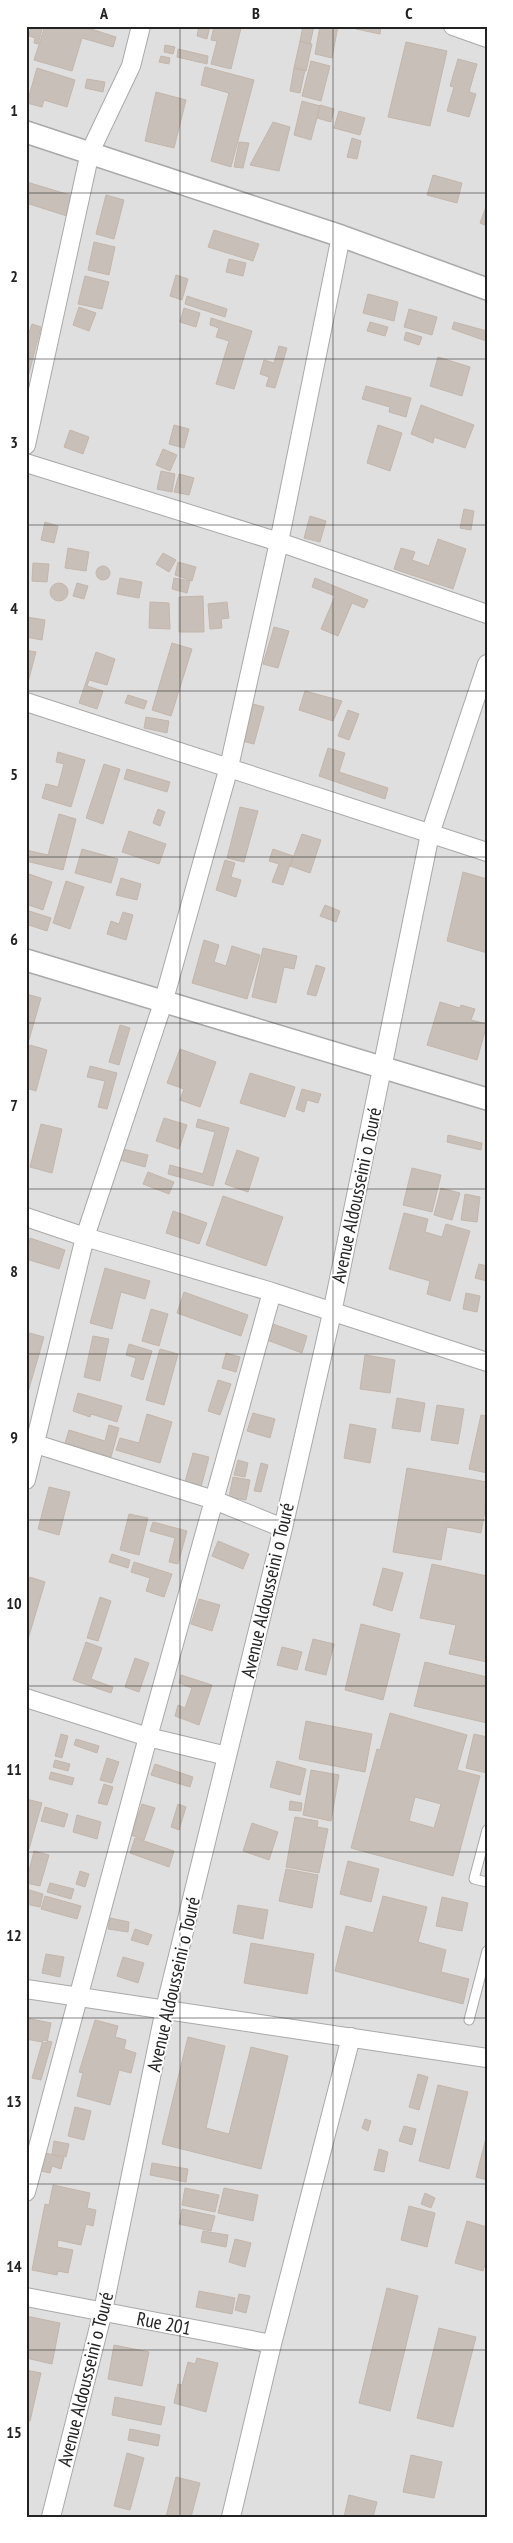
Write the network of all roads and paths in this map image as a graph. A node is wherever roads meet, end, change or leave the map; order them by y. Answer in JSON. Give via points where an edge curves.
{"nodes":[{"id":1,"x":141,"y":26,"type":"edge"},
{"id":2,"x":453,"y":26,"type":"edge"},
{"id":3,"x":487,"y":38,"type":"edge"},
{"id":4,"x":26,"y":132,"type":"edge"},
{"id":5,"x":90,"y":152,"type":"junction"},
{"id":6,"x":341,"y":236,"type":"junction"},
{"id":7,"x":487,"y":289,"type":"edge"},
{"id":8,"x":26,"y":445,"type":"edge"},
{"id":9,"x":26,"y":463,"type":"edge"},
{"id":10,"x":278,"y":542,"type":"junction"},
{"id":11,"x":487,"y":614,"type":"edge"},
{"id":12,"x":487,"y":664,"type":"edge"},
{"id":13,"x":26,"y":702,"type":"edge"},
{"id":14,"x":228,"y":768,"type":"junction"},
{"id":15,"x":430,"y":834,"type":"junction"},
{"id":16,"x":487,"y":852,"type":"edge"},
{"id":17,"x":26,"y":960,"type":"edge"},
{"id":18,"x":163,"y":1003,"type":"junction"},
{"id":19,"x":382,"y":1067,"type":"junction"},
{"id":20,"x":487,"y":1099,"type":"edge"},
{"id":21,"x":26,"y":1217,"type":"edge"},
{"id":22,"x":85,"y":1237,"type":"junction"},
{"id":23,"x":272,"y":1292,"type":"junction"},
{"id":24,"x":332,"y":1313,"type":"junction"},
{"id":25,"x":487,"y":1362,"type":"edge"},
{"id":26,"x":31,"y":1443,"type":"edge"},
{"id":27,"x":26,"y":1480,"type":"edge"},
{"id":28,"x":214,"y":1500,"type":"junction"},
{"id":29,"x":283,"y":1528,"type":"junction"},
{"id":30,"x":26,"y":1698,"type":"edge"},
{"id":31,"x":148,"y":1737,"type":"junction"},
{"id":32,"x":228,"y":1756,"type":"junction"},
{"id":33,"x":487,"y":1830,"type":"edge"},
{"id":34,"x":487,"y":1882,"type":"edge"},
{"id":35,"x":487,"y":1952,"type":"edge"},
{"id":36,"x":26,"y":1988,"type":"edge"},
{"id":37,"x":78,"y":1996,"type":"junction"},
{"id":38,"x":165,"y":2009,"type":"junction"},
{"id":39,"x":469,"y":2020,"type":"dead end"},
{"id":40,"x":352,"y":2037,"type":"junction"},
{"id":41,"x":487,"y":2058,"type":"edge"},
{"id":42,"x":26,"y":2192,"type":"edge"},
{"id":43,"x":26,"y":2297,"type":"edge"},
{"id":44,"x":103,"y":2311,"type":"junction"},
{"id":45,"x":272,"y":2344,"type":"junction"},
{"id":46,"x":51,"y":2517,"type":"edge"},
{"id":47,"x":231,"y":2517,"type":"edge"}],
"edges":[{"from":1,"to":5,"type":"street","via":[[132,66]]},
{"from":2,"to":3,"type":"street"},
{"from":4,"to":5,"type":"street"},
{"from":5,"to":6,"type":"street"},
{"from":5,"to":8,"type":"street"},
{"from":6,"to":7,"type":"street"},
{"from":6,"to":10,"type":"street"},
{"from":9,"to":10,"type":"street"},
{"from":10,"to":11,"type":"street"},
{"from":10,"to":14,"type":"street"},
{"from":12,"to":15,"type":"street","name":"Avenue Aldousseini o Touré"},
{"from":13,"to":14,"type":"street"},
{"from":14,"to":15,"type":"street"},
{"from":14,"to":18,"type":"street"},
{"from":15,"to":16,"type":"street"},
{"from":15,"to":19,"type":"street","name":"Avenue Aldousseini o Touré"},
{"from":17,"to":18,"type":"street"},
{"from":18,"to":19,"type":"street"},
{"from":18,"to":22,"type":"street"},
{"from":19,"to":20,"type":"street"},
{"from":19,"to":24,"type":"street","name":"Avenue Aldousseini o Touré"},
{"from":21,"to":22,"type":"street"},
{"from":22,"to":23,"type":"street"},
{"from":22,"to":26,"type":"street"},
{"from":23,"to":24,"type":"street"},
{"from":23,"to":28,"type":"street"},
{"from":24,"to":25,"type":"street"},
{"from":24,"to":29,"type":"street","name":"Avenue Aldousseini o Touré"},
{"from":26,"to":27,"type":"street"},
{"from":26,"to":28,"type":"street"},
{"from":28,"to":29,"type":"street"},
{"from":28,"to":31,"type":"street"},
{"from":29,"to":32,"type":"street","name":"Avenue Aldousseini o Touré"},
{"from":30,"to":31,"type":"street"},
{"from":31,"to":32,"type":"street"},
{"from":31,"to":37,"type":"street"},
{"from":32,"to":38,"type":"street","name":"Avenue Aldousseini o Touré"},
{"from":33,"to":34,"type":"lane","via":[[474,1879]]},
{"from":35,"to":39,"type":"lane"},
{"from":36,"to":37,"type":"street"},
{"from":37,"to":38,"type":"street"},
{"from":37,"to":42,"type":"street"},
{"from":38,"to":40,"type":"street"},
{"from":38,"to":44,"type":"street","name":"Avenue Aldousseini o Touré"},
{"from":40,"to":41,"type":"street"},
{"from":40,"to":45,"type":"street"},
{"from":43,"to":44,"type":"street","name":"Rue 201"},
{"from":44,"to":45,"type":"street","name":"Rue 201"},
{"from":44,"to":46,"type":"street","name":"Avenue Aldousseini o Touré"},
{"from":45,"to":47,"type":"street"}]}
